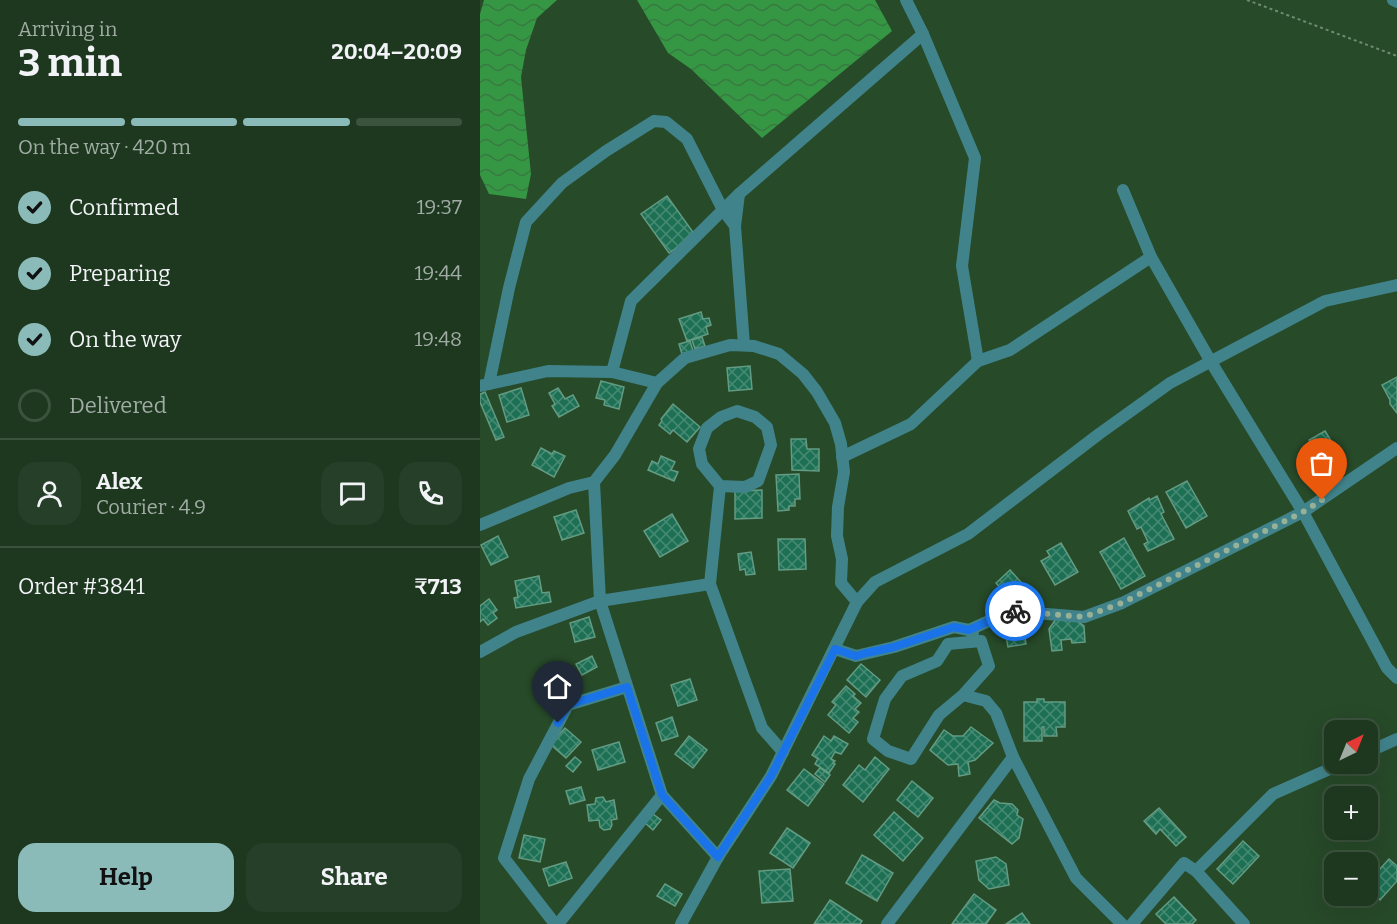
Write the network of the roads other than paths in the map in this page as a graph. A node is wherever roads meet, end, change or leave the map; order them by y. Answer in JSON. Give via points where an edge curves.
{"nodes":[{"id":1,"x":906,"y":0,"type":"edge"},
{"id":2,"x":923,"y":34,"type":"junction"},
{"id":3,"x":1123,"y":190,"type":"dead end"},
{"id":4,"x":739,"y":194,"type":"junction"},
{"id":5,"x":723,"y":210,"type":"junction"},
{"id":6,"x":735,"y":226,"type":"junction"},
{"id":7,"x":1151,"y":257,"type":"junction"},
{"id":8,"x":1397,"y":285,"type":"edge"},
{"id":9,"x":744,"y":345,"type":"junction"},
{"id":10,"x":978,"y":361,"type":"junction"},
{"id":11,"x":1211,"y":362,"type":"junction"},
{"id":12,"x":612,"y":372,"type":"junction"},
{"id":13,"x":657,"y":383,"type":"junction"},
{"id":14,"x":485,"y":385,"type":"edge"},
{"id":15,"x":1397,"y":448,"type":"edge"},
{"id":16,"x":842,"y":457,"type":"junction"},
{"id":17,"x":594,"y":482,"type":"junction"},
{"id":18,"x":720,"y":486,"type":"junction"},
{"id":19,"x":1303,"y":512,"type":"junction"},
{"id":20,"x":480,"y":525,"type":"edge"},
{"id":21,"x":710,"y":584,"type":"junction"},
{"id":22,"x":600,"y":601,"type":"junction"},
{"id":23,"x":857,"y":602,"type":"junction"},
{"id":24,"x":969,"y":630,"type":"junction"},
{"id":25,"x":981,"y":641,"type":"junction"},
{"id":26,"x":835,"y":649,"type":"junction"},
{"id":27,"x":480,"y":652,"type":"edge"},
{"id":28,"x":1397,"y":678,"type":"edge"},
{"id":29,"x":627,"y":687,"type":"junction"},
{"id":30,"x":963,"y":696,"type":"junction"},
{"id":31,"x":1397,"y":739,"type":"edge"},
{"id":32,"x":1378,"y":748,"type":"edge"},
{"id":33,"x":783,"y":752,"type":"junction"},
{"id":34,"x":1012,"y":757,"type":"junction"},
{"id":35,"x":1324,"y":772,"type":"edge"},
{"id":36,"x":662,"y":795,"type":"junction"},
{"id":37,"x":718,"y":857,"type":"junction"},
{"id":38,"x":1196,"y":871,"type":"junction"},
{"id":39,"x":556,"y":924,"type":"edge"},
{"id":40,"x":681,"y":924,"type":"edge"},
{"id":41,"x":887,"y":924,"type":"edge"},
{"id":42,"x":1122,"y":924,"type":"edge"},
{"id":43,"x":1132,"y":924,"type":"edge"},
{"id":44,"x":1244,"y":924,"type":"edge"}],
"edges":[{"from":1,"to":2,"type":"street"},
{"from":2,"to":4,"type":"street"},
{"from":2,"to":10,"type":"street","via":[[975,158],[962,266]]},
{"from":3,"to":7,"type":"street"},
{"from":4,"to":5,"type":"street"},
{"from":4,"to":6,"type":"street"},
{"from":5,"to":6,"type":"street"},
{"from":5,"to":12,"type":"street","via":[[631,301]]},
{"from":5,"to":14,"type":"street","via":[[687,139],[666,122],[654,121],[562,183],[526,222]]},
{"from":6,"to":9,"type":"street"},
{"from":7,"to":10,"type":"street","via":[[1010,350]]},
{"from":7,"to":11,"type":"street"},
{"from":8,"to":11,"type":"street","via":[[1325,301]]},
{"from":9,"to":13,"type":"street","via":[[730,345],[685,358]]},
{"from":9,"to":16,"type":"street","via":[[779,354],[803,374],[835,423]]},
{"from":10,"to":16,"type":"street","via":[[911,424]]},
{"from":11,"to":19,"type":"street"},
{"from":11,"to":23,"type":"street","via":[[1170,383],[968,534],[875,582]]},
{"from":12,"to":13,"type":"street"},
{"from":12,"to":14,"type":"street","via":[[548,371]]},
{"from":13,"to":17,"type":"street","via":[[615,455]]},
{"from":15,"to":19,"type":"street"},
{"from":16,"to":23,"type":"street","via":[[837,536],[842,559],[841,583]]},
{"from":17,"to":20,"type":"street","via":[[569,488]]},
{"from":17,"to":22,"type":"street"},
{"from":18,"to":18,"type":"street","via":[[745,487],[758,481],[771,445],[767,427],[755,417],[737,411],[707,428],[699,449],[702,464]]},
{"from":18,"to":21,"type":"street"},
{"from":19,"to":24,"type":"street","via":[[1122,603],[1084,617],[1011,611]]},
{"from":19,"to":28,"type":"street","via":[[1387,668]]},
{"from":21,"to":22,"type":"street"},
{"from":21,"to":33,"type":"street","via":[[762,728]]},
{"from":22,"to":27,"type":"street","via":[[516,632]]},
{"from":22,"to":29,"type":"street"},
{"from":23,"to":26,"type":"street"},
{"from":24,"to":25,"type":"street"},
{"from":24,"to":26,"type":"street","via":[[954,627],[856,656]]},
{"from":25,"to":30,"type":"street","via":[[989,666]]},
{"from":25,"to":30,"type":"street","via":[[948,644],[937,660],[902,676],[885,699],[873,739],[888,751],[911,759],[939,715]]},
{"from":26,"to":33,"type":"street"},
{"from":29,"to":36,"type":"street"},
{"from":29,"to":39,"type":"street","via":[[568,705],[529,779],[504,858]]},
{"from":30,"to":34,"type":"street","via":[[986,701],[996,713]]},
{"from":31,"to":32,"type":"street"},
{"from":33,"to":37,"type":"street"},
{"from":34,"to":41,"type":"street"},
{"from":34,"to":42,"type":"street","via":[[1076,878]]},
{"from":35,"to":38,"type":"street","via":[[1273,794]]},
{"from":36,"to":37,"type":"street"},
{"from":36,"to":39,"type":"street"},
{"from":37,"to":40,"type":"street"},
{"from":38,"to":43,"type":"street","via":[[1184,863]]},
{"from":38,"to":44,"type":"street"}]}
